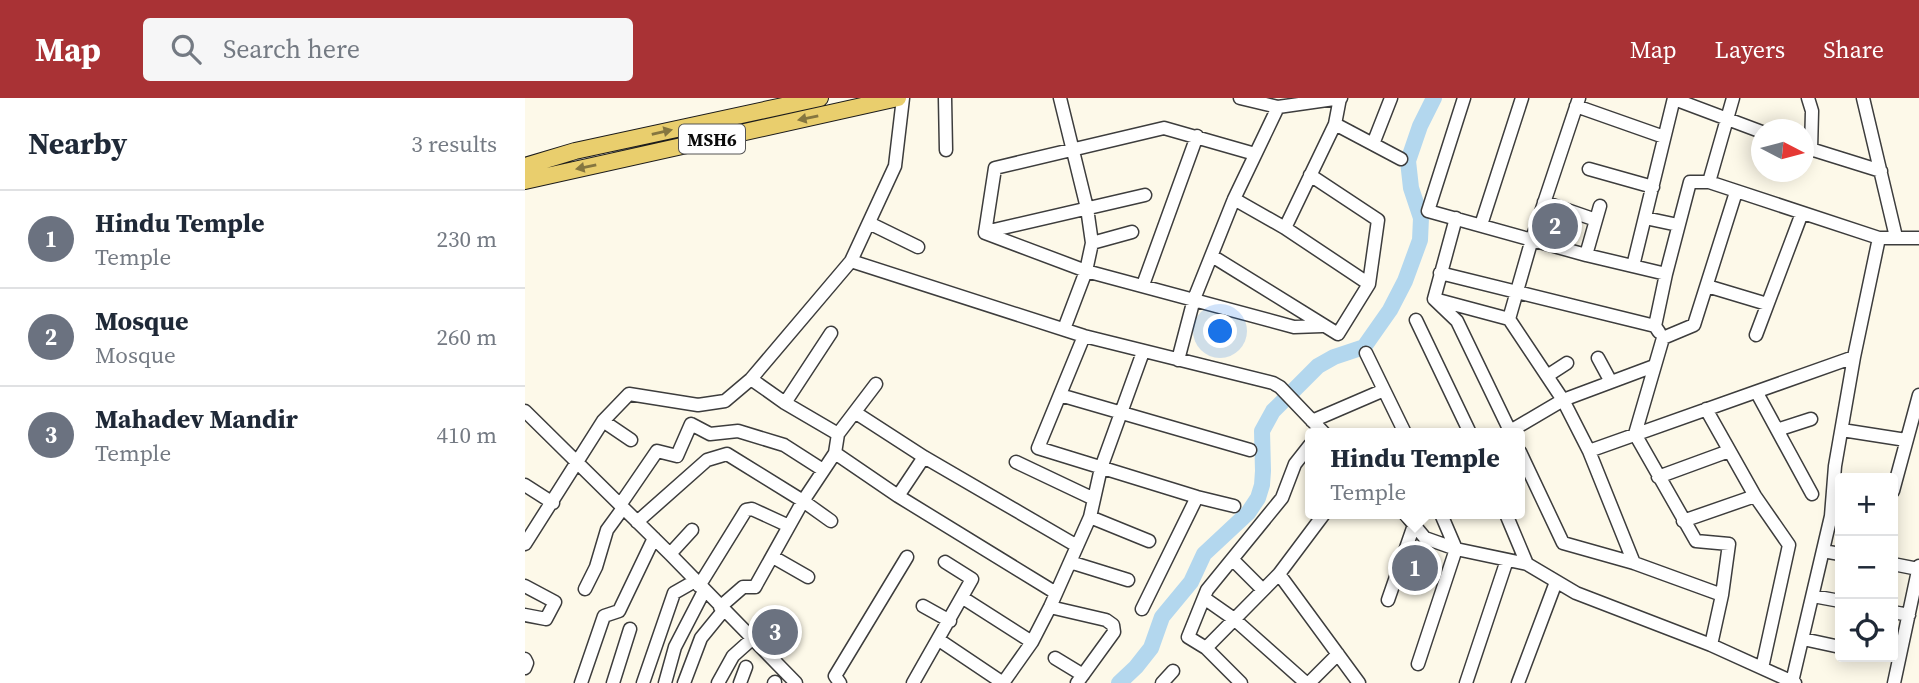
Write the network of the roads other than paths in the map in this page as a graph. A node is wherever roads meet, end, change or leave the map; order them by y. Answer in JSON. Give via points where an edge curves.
{"nodes":[{"id":1,"x":820,"y":98,"type":"edge"},
{"id":2,"x":901,"y":98,"type":"edge"},
{"id":3,"x":945,"y":98,"type":"edge"},
{"id":4,"x":1060,"y":98,"type":"edge"},
{"id":5,"x":1240,"y":98,"type":"edge"},
{"id":6,"x":1341,"y":98,"type":"edge"},
{"id":7,"x":1391,"y":98,"type":"edge"},
{"id":8,"x":1464,"y":98,"type":"edge"},
{"id":9,"x":1522,"y":98,"type":"edge"},
{"id":10,"x":1733,"y":98,"type":"edge"},
{"id":11,"x":1808,"y":98,"type":"edge"},
{"id":12,"x":1863,"y":98,"type":"edge"},
{"id":13,"x":1674,"y":99,"type":"edge"},
{"id":14,"x":1578,"y":102,"type":"edge"},
{"id":15,"x":1278,"y":107,"type":"junction"},
{"id":16,"x":1811,"y":119,"type":"edge"},
{"id":17,"x":1726,"y":120,"type":"junction"},
{"id":18,"x":1335,"y":124,"type":"junction"},
{"id":19,"x":1751,"y":128,"type":"edge"},
{"id":20,"x":1197,"y":136,"type":"junction"},
{"id":21,"x":1664,"y":137,"type":"junction"},
{"id":22,"x":1373,"y":144,"type":"junction"},
{"id":23,"x":1072,"y":149,"type":"junction"},
{"id":24,"x":946,"y":150,"type":"dead end"},
{"id":25,"x":1814,"y":150,"type":"edge"},
{"id":26,"x":1255,"y":154,"type":"junction"},
{"id":27,"x":1401,"y":159,"type":"dead end"},
{"id":28,"x":525,"y":166,"type":"edge"},
{"id":29,"x":1588,"y":169,"type":"dead end"},
{"id":30,"x":1881,"y":171,"type":"junction"},
{"id":31,"x":1310,"y":175,"type":"junction"},
{"id":32,"x":525,"y":181,"type":"edge"},
{"id":33,"x":1709,"y":182,"type":"junction"},
{"id":34,"x":1653,"y":187,"type":"junction"},
{"id":35,"x":1736,"y":192,"type":"junction"},
{"id":36,"x":1145,"y":195,"type":"dead end"},
{"id":37,"x":1234,"y":199,"type":"junction"},
{"id":38,"x":1544,"y":202,"type":"junction"},
{"id":39,"x":1600,"y":206,"type":"dead end"},
{"id":40,"x":1087,"y":208,"type":"junction"},
{"id":41,"x":1802,"y":213,"type":"junction"},
{"id":42,"x":1456,"y":218,"type":"junction"},
{"id":43,"x":1645,"y":218,"type":"junction"},
{"id":44,"x":1596,"y":220,"type":"junction"},
{"id":45,"x":869,"y":223,"type":"junction"},
{"id":46,"x":1481,"y":225,"type":"junction"},
{"id":47,"x":1678,"y":225,"type":"junction"},
{"id":48,"x":1285,"y":228,"type":"junction"},
{"id":49,"x":1132,"y":232,"type":"dead end"},
{"id":50,"x":985,"y":233,"type":"junction"},
{"id":51,"x":1896,"y":237,"type":"junction"},
{"id":52,"x":1919,"y":237,"type":"edge"},
{"id":53,"x":1878,"y":238,"type":"junction"},
{"id":54,"x":1532,"y":239,"type":"junction"},
{"id":55,"x":1092,"y":243,"type":"junction"},
{"id":56,"x":918,"y":247,"type":"dead end"},
{"id":57,"x":1586,"y":255,"type":"junction"},
{"id":58,"x":1212,"y":256,"type":"junction"},
{"id":59,"x":851,"y":261,"type":"junction"},
{"id":60,"x":1633,"y":266,"type":"junction"},
{"id":61,"x":1086,"y":271,"type":"junction"},
{"id":62,"x":1440,"y":273,"type":"junction"},
{"id":63,"x":1666,"y":274,"type":"junction"},
{"id":64,"x":1369,"y":284,"type":"junction"},
{"id":65,"x":1143,"y":285,"type":"junction"},
{"id":66,"x":1707,"y":286,"type":"junction"},
{"id":67,"x":1516,"y":292,"type":"junction"},
{"id":68,"x":1194,"y":299,"type":"junction"},
{"id":69,"x":1434,"y":299,"type":"junction"},
{"id":70,"x":1767,"y":304,"type":"junction"},
{"id":71,"x":1509,"y":318,"type":"junction"},
{"id":72,"x":1416,"y":320,"type":"dead end"},
{"id":73,"x":1322,"y":326,"type":"junction"},
{"id":74,"x":1655,"y":326,"type":"junction"},
{"id":75,"x":1064,"y":329,"type":"junction"},
{"id":76,"x":831,"y":333,"type":"dead end"},
{"id":77,"x":1084,"y":335,"type":"junction"},
{"id":78,"x":1756,"y":335,"type":"dead end"},
{"id":79,"x":1663,"y":338,"type":"junction"},
{"id":80,"x":1143,"y":352,"type":"junction"},
{"id":81,"x":1366,"y":353,"type":"dead end"},
{"id":82,"x":1854,"y":357,"type":"junction"},
{"id":83,"x":1598,"y":358,"type":"dead end"},
{"id":84,"x":1178,"y":360,"type":"junction"},
{"id":85,"x":1567,"y":363,"type":"dead end"},
{"id":86,"x":1654,"y":366,"type":"junction"},
{"id":87,"x":1548,"y":376,"type":"junction"},
{"id":88,"x":751,"y":379,"type":"junction"},
{"id":89,"x":1611,"y":382,"type":"junction"},
{"id":90,"x":876,"y":384,"type":"dead end"},
{"id":91,"x":1384,"y":390,"type":"junction"},
{"id":92,"x":1757,"y":393,"type":"junction"},
{"id":93,"x":1060,"y":395,"type":"junction"},
{"id":94,"x":1919,"y":395,"type":"edge"},
{"id":95,"x":1563,"y":400,"type":"junction"},
{"id":96,"x":785,"y":403,"type":"junction"},
{"id":97,"x":1706,"y":409,"type":"junction"},
{"id":98,"x":525,"y":411,"type":"edge"},
{"id":99,"x":856,"y":412,"type":"junction"},
{"id":100,"x":1120,"y":412,"type":"junction"},
{"id":101,"x":1811,"y":419,"type":"dead end"},
{"id":102,"x":603,"y":421,"type":"junction"},
{"id":103,"x":1312,"y":421,"type":"junction"},
{"id":104,"x":1318,"y":428,"type":"edge"},
{"id":105,"x":1403,"y":428,"type":"edge"},
{"id":106,"x":1468,"y":428,"type":"edge"},
{"id":107,"x":1507,"y":428,"type":"edge"},
{"id":108,"x":1517,"y":428,"type":"edge"},
{"id":109,"x":1777,"y":430,"type":"junction"},
{"id":110,"x":1842,"y":430,"type":"junction"},
{"id":111,"x":838,"y":434,"type":"junction"},
{"id":112,"x":1635,"y":434,"type":"junction"},
{"id":113,"x":631,"y":440,"type":"dead end"},
{"id":114,"x":1906,"y":440,"type":"junction"},
{"id":115,"x":1250,"y":450,"type":"dead end"},
{"id":116,"x":1305,"y":450,"type":"edge"},
{"id":117,"x":1589,"y":451,"type":"junction"},
{"id":118,"x":1730,"y":451,"type":"junction"},
{"id":119,"x":835,"y":453,"type":"junction"},
{"id":120,"x":924,"y":457,"type":"junction"},
{"id":121,"x":1016,"y":462,"type":"dead end"},
{"id":122,"x":576,"y":463,"type":"junction"},
{"id":123,"x":1525,"y":463,"type":"edge"},
{"id":124,"x":1101,"y":468,"type":"junction"},
{"id":125,"x":823,"y":470,"type":"junction"},
{"id":126,"x":1898,"y":473,"type":"edge"},
{"id":127,"x":1658,"y":477,"type":"junction"},
{"id":128,"x":525,"y":485,"type":"edge"},
{"id":129,"x":1812,"y":494,"type":"dead end"},
{"id":130,"x":898,"y":496,"type":"junction"},
{"id":131,"x":1755,"y":496,"type":"junction"},
{"id":132,"x":1197,"y":497,"type":"junction"},
{"id":133,"x":1094,"y":499,"type":"junction"},
{"id":134,"x":803,"y":501,"type":"junction"},
{"id":135,"x":552,"y":503,"type":"junction"},
{"id":136,"x":1234,"y":506,"type":"dead end"},
{"id":137,"x":622,"y":507,"type":"junction"},
{"id":138,"x":1090,"y":517,"type":"junction"},
{"id":139,"x":1320,"y":519,"type":"edge"},
{"id":140,"x":1409,"y":519,"type":"edge"},
{"id":141,"x":1443,"y":519,"type":"edge"},
{"id":142,"x":1508,"y":519,"type":"edge"},
{"id":143,"x":831,"y":521,"type":"dead end"},
{"id":144,"x":1683,"y":521,"type":"junction"},
{"id":145,"x":637,"y":522,"type":"junction"},
{"id":146,"x":1414,"y":525,"type":"junction"},
{"id":147,"x":789,"y":526,"type":"junction"},
{"id":148,"x":692,"y":530,"type":"dead end"},
{"id":149,"x":654,"y":538,"type":"junction"},
{"id":150,"x":1149,"y":541,"type":"dead end"},
{"id":151,"x":525,"y":544,"type":"edge"},
{"id":152,"x":1077,"y":546,"type":"junction"},
{"id":153,"x":1457,"y":550,"type":"junction"},
{"id":154,"x":1823,"y":551,"type":"junction"},
{"id":155,"x":1835,"y":553,"type":"edge"},
{"id":156,"x":670,"y":554,"type":"junction"},
{"id":157,"x":773,"y":557,"type":"junction"},
{"id":158,"x":907,"y":557,"type":"dead end"},
{"id":159,"x":1233,"y":560,"type":"junction"},
{"id":160,"x":1507,"y":560,"type":"junction"},
{"id":161,"x":946,"y":562,"type":"dead end"},
{"id":162,"x":1070,"y":562,"type":"junction"},
{"id":163,"x":1634,"y":563,"type":"junction"},
{"id":164,"x":1527,"y":564,"type":"junction"},
{"id":165,"x":1898,"y":566,"type":"edge"},
{"id":166,"x":1919,"y":568,"type":"edge"},
{"id":167,"x":1279,"y":574,"type":"junction"},
{"id":168,"x":809,"y":577,"type":"dead end"},
{"id":169,"x":1128,"y":580,"type":"dead end"},
{"id":170,"x":1556,"y":582,"type":"junction"},
{"id":171,"x":525,"y":586,"type":"edge"},
{"id":172,"x":699,"y":586,"type":"junction"},
{"id":173,"x":585,"y":589,"type":"dead end"},
{"id":174,"x":1263,"y":590,"type":"junction"},
{"id":175,"x":1056,"y":593,"type":"junction"},
{"id":176,"x":1722,"y":595,"type":"junction"},
{"id":177,"x":1813,"y":596,"type":"junction"},
{"id":178,"x":963,"y":598,"type":"junction"},
{"id":179,"x":1204,"y":598,"type":"junction"},
{"id":180,"x":1388,"y":600,"type":"dead end"},
{"id":181,"x":1835,"y":600,"type":"edge"},
{"id":182,"x":923,"y":606,"type":"dead end"},
{"id":183,"x":1050,"y":607,"type":"junction"},
{"id":184,"x":722,"y":609,"type":"junction"},
{"id":185,"x":1142,"y":609,"type":"dead end"},
{"id":186,"x":1898,"y":613,"type":"edge"},
{"id":187,"x":525,"y":615,"type":"edge"},
{"id":188,"x":1909,"y":615,"type":"junction"},
{"id":189,"x":1234,"y":619,"type":"junction"},
{"id":190,"x":950,"y":621,"type":"junction"},
{"id":191,"x":630,"y":629,"type":"dead end"},
{"id":192,"x":752,"y":639,"type":"junction"},
{"id":193,"x":1803,"y":639,"type":"junction"},
{"id":194,"x":939,"y":640,"type":"junction"},
{"id":195,"x":1033,"y":642,"type":"junction"},
{"id":196,"x":1711,"y":645,"type":"junction"},
{"id":197,"x":1835,"y":646,"type":"edge"},
{"id":198,"x":1206,"y":648,"type":"junction"},
{"id":199,"x":1898,"y":649,"type":"edge"},
{"id":200,"x":1338,"y":654,"type":"junction"},
{"id":201,"x":1055,"y":658,"type":"dead end"},
{"id":202,"x":525,"y":659,"type":"edge"},
{"id":203,"x":1895,"y":662,"type":"edge"},
{"id":204,"x":1418,"y":664,"type":"dead end"},
{"id":205,"x":746,"y":667,"type":"dead end"},
{"id":206,"x":525,"y":668,"type":"edge"},
{"id":207,"x":1762,"y":668,"type":"junction"},
{"id":208,"x":1173,"y":671,"type":"dead end"},
{"id":209,"x":1080,"y":679,"type":"edge"},
{"id":210,"x":1794,"y":682,"type":"edge"},
{"id":211,"x":581,"y":683,"type":"edge"},
{"id":212,"x":613,"y":683,"type":"edge"},
{"id":213,"x":643,"y":683,"type":"edge"},
{"id":214,"x":664,"y":683,"type":"edge"},
{"id":215,"x":684,"y":683,"type":"edge"},
{"id":216,"x":718,"y":683,"type":"edge"},
{"id":217,"x":740,"y":683,"type":"edge"},
{"id":218,"x":796,"y":683,"type":"edge"},
{"id":219,"x":840,"y":683,"type":"edge"},
{"id":220,"x":914,"y":683,"type":"edge"},
{"id":221,"x":1003,"y":683,"type":"edge"},
{"id":222,"x":1162,"y":683,"type":"edge"},
{"id":223,"x":1241,"y":683,"type":"edge"},
{"id":224,"x":1308,"y":683,"type":"edge"},
{"id":225,"x":1359,"y":683,"type":"edge"},
{"id":226,"x":1466,"y":683,"type":"edge"},
{"id":227,"x":1518,"y":683,"type":"edge"},
{"id":228,"x":1894,"y":683,"type":"edge"}],
"edges":[{"from":28,"to":1,"type":"main road","number":"MSH6","one_way":true},
{"from":2,"to":32,"type":"main road","number":"MSH6","one_way":true},
{"from":2,"to":45,"type":"street","via":[[895,166]]},
{"from":3,"to":24,"type":"street"},
{"from":4,"to":23,"type":"street"},
{"from":5,"to":15,"type":"street"},
{"from":6,"to":15,"type":"street"},
{"from":6,"to":18,"type":"street"},
{"from":7,"to":22,"type":"street"},
{"from":8,"to":42,"type":"street","via":[[1428,211]]},
{"from":9,"to":46,"type":"street"},
{"from":10,"to":17,"type":"street"},
{"from":11,"to":16,"type":"street"},
{"from":12,"to":30,"type":"street"},
{"from":13,"to":17,"type":"street"},
{"from":13,"to":21,"type":"street"},
{"from":14,"to":21,"type":"street"},
{"from":14,"to":38,"type":"street"},
{"from":15,"to":26,"type":"street"},
{"from":17,"to":19,"type":"street"},
{"from":17,"to":33,"type":"street"},
{"from":18,"to":22,"type":"street"},
{"from":18,"to":31,"type":"street"},
{"from":20,"to":23,"type":"street","via":[[1164,128]]},
{"from":20,"to":26,"type":"street"},
{"from":20,"to":65,"type":"street"},
{"from":21,"to":34,"type":"street"},
{"from":22,"to":27,"type":"street"},
{"from":23,"to":40,"type":"street"},
{"from":23,"to":50,"type":"street","via":[[995,168]]},
{"from":25,"to":30,"type":"street"},
{"from":26,"to":37,"type":"street"},
{"from":29,"to":34,"type":"street"},
{"from":30,"to":51,"type":"street"},
{"from":31,"to":48,"type":"street"},
{"from":31,"to":64,"type":"street","via":[[1378,220]]},
{"from":33,"to":35,"type":"street"},
{"from":33,"to":47,"type":"street","via":[[1690,182]]},
{"from":34,"to":43,"type":"street"},
{"from":35,"to":41,"type":"street"},
{"from":35,"to":66,"type":"street"},
{"from":36,"to":40,"type":"street"},
{"from":37,"to":48,"type":"street"},
{"from":37,"to":58,"type":"street"},
{"from":38,"to":44,"type":"street"},
{"from":38,"to":54,"type":"street"},
{"from":39,"to":44,"type":"street"},
{"from":40,"to":50,"type":"street"},
{"from":40,"to":55,"type":"street"},
{"from":41,"to":53,"type":"street"},
{"from":41,"to":70,"type":"street"},
{"from":42,"to":46,"type":"street"},
{"from":42,"to":62,"type":"street"},
{"from":43,"to":47,"type":"street"},
{"from":43,"to":60,"type":"street"},
{"from":44,"to":57,"type":"street"},
{"from":45,"to":56,"type":"street"},
{"from":45,"to":59,"type":"street"},
{"from":46,"to":54,"type":"street"},
{"from":47,"to":63,"type":"street"},
{"from":48,"to":64,"type":"street"},
{"from":49,"to":55,"type":"street"},
{"from":50,"to":61,"type":"street"},
{"from":51,"to":52,"type":"street"},
{"from":51,"to":53,"type":"street"},
{"from":53,"to":82,"type":"street"},
{"from":54,"to":57,"type":"street"},
{"from":54,"to":67,"type":"street"},
{"from":55,"to":61,"type":"street"},
{"from":57,"to":60,"type":"street"},
{"from":58,"to":68,"type":"street"},
{"from":58,"to":73,"type":"street"},
{"from":59,"to":75,"type":"street"},
{"from":59,"to":88,"type":"street"},
{"from":60,"to":63,"type":"street"},
{"from":61,"to":65,"type":"street"},
{"from":61,"to":75,"type":"street"},
{"from":62,"to":67,"type":"street"},
{"from":62,"to":69,"type":"street"},
{"from":63,"to":74,"type":"street"},
{"from":64,"to":73,"type":"street","via":[[1338,334]]},
{"from":65,"to":68,"type":"street"},
{"from":66,"to":70,"type":"street"},
{"from":66,"to":79,"type":"street","via":[[1694,325]]},
{"from":67,"to":71,"type":"street"},
{"from":67,"to":74,"type":"street"},
{"from":68,"to":73,"type":"street","via":[[1294,327]]},
{"from":68,"to":84,"type":"street"},
{"from":69,"to":71,"type":"street"},
{"from":69,"to":107,"type":"street","via":[[1457,321]]},
{"from":70,"to":78,"type":"street"},
{"from":71,"to":87,"type":"street"},
{"from":72,"to":106,"type":"street"},
{"from":74,"to":79,"type":"street"},
{"from":75,"to":77,"type":"street"},
{"from":76,"to":96,"type":"street"},
{"from":77,"to":80,"type":"street"},
{"from":77,"to":93,"type":"street"},
{"from":79,"to":86,"type":"street"},
{"from":80,"to":84,"type":"street"},
{"from":80,"to":100,"type":"street"},
{"from":81,"to":91,"type":"street"},
{"from":82,"to":92,"type":"street"},
{"from":82,"to":110,"type":"street"},
{"from":83,"to":89,"type":"street"},
{"from":84,"to":103,"type":"street","via":[[1273,383]]},
{"from":85,"to":87,"type":"street"},
{"from":86,"to":89,"type":"street"},
{"from":86,"to":112,"type":"street"},
{"from":87,"to":95,"type":"street"},
{"from":88,"to":96,"type":"street"},
{"from":88,"to":102,"type":"street","via":[[725,401],[698,405],[629,394]]},
{"from":89,"to":95,"type":"street"},
{"from":90,"to":99,"type":"street"},
{"from":91,"to":103,"type":"street"},
{"from":91,"to":105,"type":"street"},
{"from":92,"to":97,"type":"street"},
{"from":92,"to":109,"type":"street"},
{"from":93,"to":100,"type":"street"},
{"from":93,"to":124,"type":"street","via":[[1038,449]]},
{"from":94,"to":114,"type":"street"},
{"from":95,"to":108,"type":"street"},
{"from":95,"to":117,"type":"street"},
{"from":96,"to":111,"type":"street"},
{"from":97,"to":112,"type":"street"},
{"from":97,"to":118,"type":"street"},
{"from":98,"to":122,"type":"street"},
{"from":99,"to":111,"type":"street"},
{"from":99,"to":120,"type":"street"},
{"from":100,"to":115,"type":"street"},
{"from":100,"to":124,"type":"street"},
{"from":101,"to":109,"type":"street"},
{"from":102,"to":113,"type":"street"},
{"from":102,"to":122,"type":"street"},
{"from":103,"to":104,"type":"street"},
{"from":109,"to":129,"type":"street"},
{"from":110,"to":114,"type":"street"},
{"from":110,"to":154,"type":"street"},
{"from":111,"to":119,"type":"street"},
{"from":112,"to":117,"type":"street"},
{"from":112,"to":127,"type":"street"},
{"from":114,"to":126,"type":"street"},
{"from":116,"to":159,"type":"street","via":[[1282,498]]},
{"from":117,"to":163,"type":"street"},
{"from":118,"to":127,"type":"street"},
{"from":118,"to":131,"type":"street"},
{"from":119,"to":125,"type":"street"},
{"from":119,"to":130,"type":"street"},
{"from":120,"to":130,"type":"street"},
{"from":120,"to":152,"type":"street"},
{"from":121,"to":133,"type":"street"},
{"from":122,"to":135,"type":"street"},
{"from":122,"to":137,"type":"street"},
{"from":123,"to":163,"type":"street","via":[[1563,543]]},
{"from":124,"to":132,"type":"street"},
{"from":124,"to":133,"type":"street"},
{"from":125,"to":134,"type":"street"},
{"from":125,"to":137,"type":"street","via":[[784,444],[738,431],[710,434],[691,424],[677,456],[657,451]]},
{"from":127,"to":144,"type":"street"},
{"from":128,"to":135,"type":"street"},
{"from":130,"to":175,"type":"street"},
{"from":131,"to":144,"type":"street"},
{"from":131,"to":207,"type":"street","via":[[1789,545]]},
{"from":132,"to":136,"type":"street"},
{"from":132,"to":185,"type":"street"},
{"from":133,"to":138,"type":"street"},
{"from":134,"to":143,"type":"street"},
{"from":134,"to":145,"type":"street","via":[[727,454],[707,460]]},
{"from":134,"to":147,"type":"street"},
{"from":135,"to":151,"type":"street"},
{"from":137,"to":145,"type":"street"},
{"from":137,"to":173,"type":"street","via":[[607,530]]},
{"from":138,"to":150,"type":"street"},
{"from":138,"to":152,"type":"street"},
{"from":139,"to":167,"type":"street"},
{"from":140,"to":146,"type":"street"},
{"from":141,"to":153,"type":"street"},
{"from":142,"to":164,"type":"street"},
{"from":144,"to":176,"type":"street","via":[[1696,541],[1730,544]]},
{"from":145,"to":149,"type":"street"},
{"from":146,"to":153,"type":"street","via":[[1425,538]]},
{"from":146,"to":180,"type":"street"},
{"from":147,"to":157,"type":"street"},
{"from":147,"to":172,"type":"street","via":[[746,510]]},
{"from":148,"to":156,"type":"street"},
{"from":149,"to":156,"type":"street"},
{"from":149,"to":211,"type":"street","via":[[619,611],[604,616]]},
{"from":152,"to":162,"type":"street"},
{"from":153,"to":160,"type":"street"},
{"from":153,"to":204,"type":"street"},
{"from":154,"to":155,"type":"street"},
{"from":154,"to":177,"type":"street"},
{"from":156,"to":172,"type":"street"},
{"from":157,"to":168,"type":"street"},
{"from":157,"to":184,"type":"street","via":[[755,587],[743,587]]},
{"from":158,"to":219,"type":"street","via":[[835,676]]},
{"from":159,"to":174,"type":"street"},
{"from":159,"to":179,"type":"street"},
{"from":160,"to":164,"type":"street"},
{"from":160,"to":226,"type":"street"},
{"from":161,"to":178,"type":"street","via":[[972,579]]},
{"from":162,"to":169,"type":"street"},
{"from":162,"to":175,"type":"street"},
{"from":163,"to":176,"type":"street"},
{"from":164,"to":170,"type":"street"},
{"from":165,"to":166,"type":"street"},
{"from":166,"to":188,"type":"street"},
{"from":167,"to":174,"type":"street"},
{"from":167,"to":200,"type":"street"},
{"from":170,"to":196,"type":"street"},
{"from":170,"to":227,"type":"street"},
{"from":171,"to":187,"type":"street","via":[[555,602],[546,619]]},
{"from":172,"to":184,"type":"street"},
{"from":172,"to":213,"type":"street","via":[[674,593]]},
{"from":172,"to":214,"type":"street"},
{"from":174,"to":189,"type":"street"},
{"from":175,"to":183,"type":"street"},
{"from":176,"to":196,"type":"street"},
{"from":177,"to":181,"type":"street"},
{"from":177,"to":193,"type":"street"},
{"from":178,"to":190,"type":"street"},
{"from":178,"to":195,"type":"street"},
{"from":179,"to":189,"type":"street"},
{"from":179,"to":198,"type":"street","via":[[1188,637]]},
{"from":182,"to":190,"type":"street"},
{"from":183,"to":195,"type":"street"},
{"from":183,"to":209,"type":"street","via":[[1113,625],[1114,632]]},
{"from":184,"to":192,"type":"street"},
{"from":184,"to":215,"type":"street","via":[[701,638]]},
{"from":186,"to":188,"type":"street"},
{"from":188,"to":199,"type":"street"},
{"from":189,"to":198,"type":"street"},
{"from":189,"to":224,"type":"street"},
{"from":190,"to":194,"type":"street"},
{"from":191,"to":212,"type":"street"},
{"from":192,"to":216,"type":"street","via":[[733,656]]},
{"from":192,"to":218,"type":"street"},
{"from":193,"to":197,"type":"street"},
{"from":193,"to":210,"type":"street"},
{"from":194,"to":220,"type":"street"},
{"from":194,"to":221,"type":"street"},
{"from":195,"to":221,"type":"street"},
{"from":196,"to":207,"type":"street"},
{"from":198,"to":223,"type":"street"},
{"from":200,"to":224,"type":"street"},
{"from":200,"to":225,"type":"street"},
{"from":201,"to":209,"type":"street"},
{"from":202,"to":206,"type":"street"},
{"from":203,"to":228,"type":"street"},
{"from":205,"to":217,"type":"street"},
{"from":207,"to":210,"type":"street"},
{"from":208,"to":222,"type":"street"}]}
